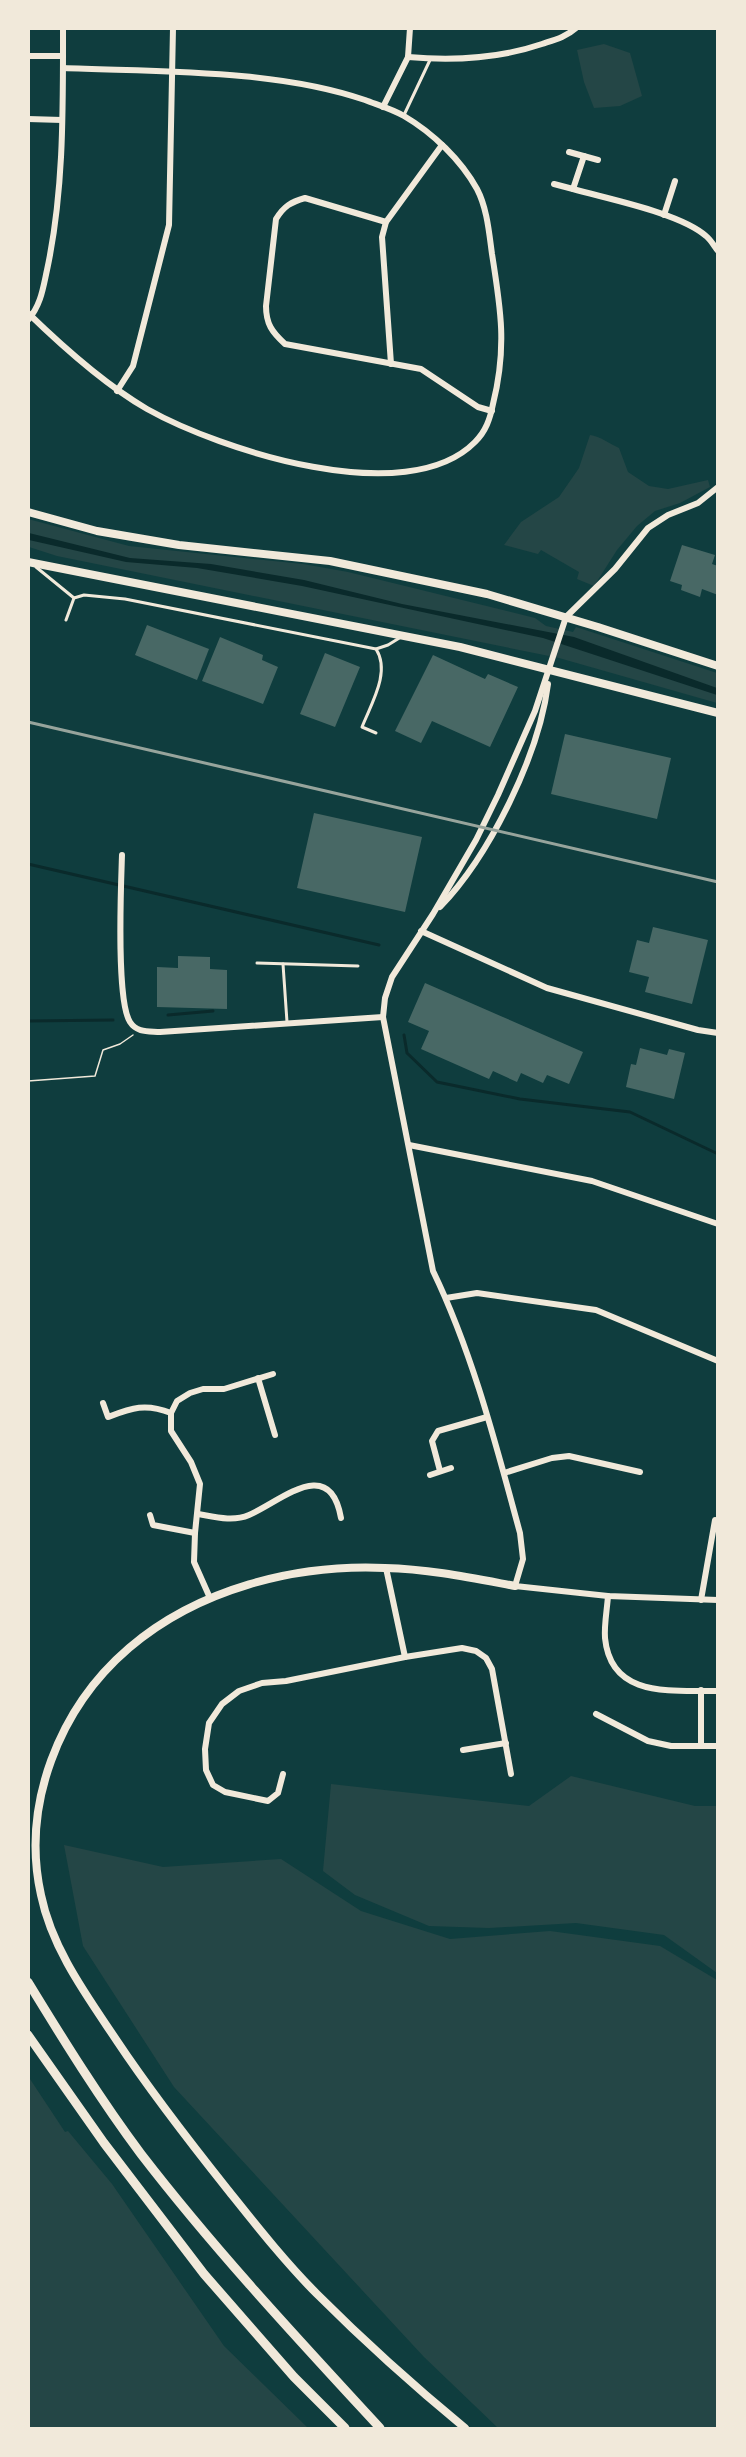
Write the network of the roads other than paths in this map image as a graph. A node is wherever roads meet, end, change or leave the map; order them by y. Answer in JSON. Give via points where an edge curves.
{"nodes":[{"id":1,"x":63,"y":28,"type":"edge"},
{"id":2,"x":173,"y":28,"type":"edge"},
{"id":3,"x":410,"y":28,"type":"edge"},
{"id":4,"x":576,"y":28,"type":"edge"},
{"id":5,"x":28,"y":56,"type":"edge"},
{"id":6,"x":63,"y":57,"type":"junction"},
{"id":7,"x":408,"y":57,"type":"junction"},
{"id":8,"x":430,"y":59,"type":"junction"},
{"id":9,"x":63,"y":68,"type":"junction"},
{"id":10,"x":173,"y":72,"type":"junction"},
{"id":11,"x":383,"y":107,"type":"junction"},
{"id":12,"x":404,"y":116,"type":"junction"},
{"id":13,"x":28,"y":119,"type":"edge"},
{"id":14,"x":62,"y":120,"type":"junction"},
{"id":15,"x":442,"y":145,"type":"junction"},
{"id":16,"x":569,"y":153,"type":"dead end"},
{"id":17,"x":584,"y":156,"type":"junction"},
{"id":18,"x":598,"y":160,"type":"dead end"},
{"id":19,"x":675,"y":181,"type":"dead end"},
{"id":20,"x":554,"y":184,"type":"dead end"},
{"id":21,"x":573,"y":189,"type":"junction"},
{"id":22,"x":664,"y":215,"type":"junction"},
{"id":23,"x":386,"y":222,"type":"junction"},
{"id":24,"x":716,"y":246,"type":"edge"},
{"id":25,"x":30,"y":317,"type":"edge"},
{"id":26,"x":391,"y":364,"type":"junction"},
{"id":27,"x":117,"y":391,"type":"junction"},
{"id":28,"x":492,"y":411,"type":"junction"},
{"id":29,"x":717,"y":487,"type":"edge"},
{"id":30,"x":28,"y":512,"type":"edge"},
{"id":31,"x":29,"y":562,"type":"edge"},
{"id":32,"x":74,"y":598,"type":"junction"},
{"id":33,"x":566,"y":617,"type":"junction"},
{"id":34,"x":66,"y":620,"type":"dead end"},
{"id":35,"x":403,"y":636,"type":"junction"},
{"id":36,"x":376,"y":649,"type":"junction"},
{"id":37,"x":717,"y":666,"type":"edge"},
{"id":38,"x":550,"y":669,"type":"junction"},
{"id":39,"x":717,"y":713,"type":"edge"},
{"id":40,"x":376,"y":734,"type":"dead end"},
{"id":41,"x":122,"y":855,"type":"dead end"},
{"id":42,"x":433,"y":914,"type":"junction"},
{"id":43,"x":421,"y":931,"type":"junction"},
{"id":44,"x":257,"y":963,"type":"dead end"},
{"id":45,"x":283,"y":964,"type":"junction"},
{"id":46,"x":358,"y":966,"type":"dead end"},
{"id":47,"x":383,"y":1017,"type":"junction"},
{"id":48,"x":287,"y":1024,"type":"junction"},
{"id":49,"x":717,"y":1033,"type":"edge"},
{"id":50,"x":409,"y":1145,"type":"junction"},
{"id":51,"x":717,"y":1224,"type":"edge"},
{"id":52,"x":446,"y":1298,"type":"junction"},
{"id":53,"x":717,"y":1361,"type":"edge"},
{"id":54,"x":273,"y":1374,"type":"dead end"},
{"id":55,"x":258,"y":1378,"type":"junction"},
{"id":56,"x":103,"y":1402,"type":"dead end"},
{"id":57,"x":171,"y":1413,"type":"junction"},
{"id":58,"x":487,"y":1417,"type":"junction"},
{"id":59,"x":275,"y":1435,"type":"dead end"},
{"id":60,"x":451,"y":1468,"type":"dead end"},
{"id":61,"x":440,"y":1471,"type":"junction"},
{"id":62,"x":640,"y":1472,"type":"dead end"},
{"id":63,"x":504,"y":1473,"type":"junction"},
{"id":64,"x":430,"y":1475,"type":"dead end"},
{"id":65,"x":198,"y":1514,"type":"junction"},
{"id":66,"x":150,"y":1515,"type":"dead end"},
{"id":67,"x":705,"y":1517,"type":"dead end"},
{"id":68,"x":341,"y":1518,"type":"dead end"},
{"id":69,"x":716,"y":1520,"type":"edge"},
{"id":70,"x":195,"y":1533,"type":"junction"},
{"id":71,"x":386,"y":1568,"type":"junction"},
{"id":72,"x":515,"y":1586,"type":"junction"},
{"id":73,"x":608,"y":1596,"type":"junction"},
{"id":74,"x":210,"y":1598,"type":"junction"},
{"id":75,"x":701,"y":1600,"type":"junction"},
{"id":76,"x":717,"y":1600,"type":"edge"},
{"id":77,"x":405,"y":1657,"type":"junction"},
{"id":78,"x":701,"y":1690,"type":"junction"},
{"id":79,"x":717,"y":1691,"type":"edge"},
{"id":80,"x":596,"y":1714,"type":"dead end"},
{"id":81,"x":506,"y":1743,"type":"junction"},
{"id":82,"x":701,"y":1746,"type":"junction"},
{"id":83,"x":717,"y":1746,"type":"edge"},
{"id":84,"x":463,"y":1750,"type":"dead end"},
{"id":85,"x":283,"y":1774,"type":"dead end"},
{"id":86,"x":511,"y":1774,"type":"dead end"},
{"id":87,"x":28,"y":1982,"type":"edge"},
{"id":88,"x":28,"y":2035,"type":"edge"},
{"id":89,"x":345,"y":2428,"type":"edge"},
{"id":90,"x":380,"y":2428,"type":"edge"},
{"id":91,"x":465,"y":2428,"type":"edge"}],
"edges":[{"from":1,"to":6,"type":"street"},
{"from":2,"to":10,"type":"street"},
{"from":3,"to":7,"type":"street"},
{"from":4,"to":8,"type":"street","via":[[562,37],[506,54],[465,60]]},
{"from":5,"to":6,"type":"street"},
{"from":6,"to":9,"type":"street"},
{"from":7,"to":8,"type":"street"},
{"from":7,"to":11,"type":"street"},
{"from":8,"to":12,"type":"lane"},
{"from":9,"to":10,"type":"street"},
{"from":9,"to":14,"type":"street"},
{"from":10,"to":11,"type":"street","via":[[285,81],[334,90]]},
{"from":10,"to":27,"type":"street","via":[[169,225],[133,366]]},
{"from":11,"to":12,"type":"street"},
{"from":12,"to":15,"type":"street"},
{"from":13,"to":14,"type":"street"},
{"from":14,"to":25,"type":"street","via":[[58,204],[51,251],[38,306]]},
{"from":15,"to":23,"type":"street"},
{"from":15,"to":28,"type":"street","via":[[468,174],[485,211],[503,345]]},
{"from":16,"to":17,"type":"street"},
{"from":17,"to":18,"type":"street"},
{"from":17,"to":21,"type":"street"},
{"from":19,"to":22,"type":"street"},
{"from":20,"to":21,"type":"street"},
{"from":21,"to":22,"type":"street"},
{"from":22,"to":24,"type":"street","via":[[687,224]]},
{"from":23,"to":26,"type":"street","via":[[382,237]]},
{"from":23,"to":26,"type":"street","via":[[305,198],[283,208],[276,219],[266,319],[285,344]]},
{"from":25,"to":27,"type":"street"},
{"from":26,"to":28,"type":"street","via":[[421,369],[478,407]]},
{"from":27,"to":28,"type":"street","via":[[215,439],[303,464],[372,474],[429,469],[450,461],[474,444]]},
{"from":29,"to":33,"type":"street","via":[[698,503],[648,528],[615,569]]},
{"from":30,"to":33,"type":"main road","via":[[97,531],[178,545],[330,561],[487,594]]},
{"from":31,"to":32,"type":"lane"},
{"from":31,"to":35,"type":"main road"},
{"from":32,"to":34,"type":"lane"},
{"from":32,"to":36,"type":"lane","via":[[84,595],[125,599]]},
{"from":33,"to":37,"type":"main road"},
{"from":33,"to":38,"type":"street"},
{"from":35,"to":36,"type":"lane"},
{"from":35,"to":38,"type":"main road"},
{"from":36,"to":40,"type":"lane","via":[[382,672],[362,727]]},
{"from":38,"to":39,"type":"main road"},
{"from":38,"to":42,"type":"street","via":[[536,711],[498,795]]},
{"from":38,"to":42,"type":"street","via":[[544,711],[512,798],[487,845],[452,895]]},
{"from":41,"to":48,"type":"street","via":[[124,1003],[130,1023],[140,1031],[160,1032]]},
{"from":42,"to":43,"type":"street"},
{"from":43,"to":47,"type":"street","via":[[392,977]]},
{"from":43,"to":49,"type":"street","via":[[547,988]]},
{"from":44,"to":45,"type":"lane"},
{"from":45,"to":46,"type":"lane"},
{"from":45,"to":48,"type":"lane"},
{"from":47,"to":48,"type":"street"},
{"from":47,"to":50,"type":"street"},
{"from":50,"to":51,"type":"street","via":[[592,1181]]},
{"from":50,"to":52,"type":"street","via":[[433,1271]]},
{"from":52,"to":53,"type":"street","via":[[477,1293],[596,1310]]},
{"from":52,"to":58,"type":"street"},
{"from":54,"to":55,"type":"street"},
{"from":55,"to":57,"type":"street","via":[[224,1389],[190,1393],[177,1401]]},
{"from":55,"to":59,"type":"street"},
{"from":56,"to":57,"type":"street","via":[[108,1417],[144,1406]]},
{"from":57,"to":65,"type":"street","via":[[171,1431],[200,1484]]},
{"from":58,"to":61,"type":"street","via":[[438,1431],[432,1441]]},
{"from":58,"to":63,"type":"street"},
{"from":60,"to":61,"type":"street"},
{"from":61,"to":64,"type":"street"},
{"from":62,"to":63,"type":"street","via":[[569,1456]]},
{"from":63,"to":72,"type":"street","via":[[523,1559]]},
{"from":65,"to":68,"type":"street","via":[[230,1520],[249,1516],[305,1486],[321,1487],[334,1496]]},
{"from":65,"to":70,"type":"street"},
{"from":66,"to":70,"type":"street","via":[[153,1526]]},
{"from":67,"to":69,"type":"street"},
{"from":69,"to":75,"type":"street"},
{"from":70,"to":74,"type":"street","via":[[194,1562]]},
{"from":71,"to":72,"type":"street"},
{"from":71,"to":74,"type":"street","via":[[329,1569],[265,1580]]},
{"from":71,"to":77,"type":"street"},
{"from":72,"to":73,"type":"street"},
{"from":73,"to":75,"type":"street"},
{"from":73,"to":78,"type":"street","via":[[605,1637],[609,1658],[618,1672],[630,1683],[649,1688]]},
{"from":74,"to":91,"type":"street","via":[[149,1631],[115,1660],[75,1712],[56,1748],[41,1790],[34,1840],[41,1895],[55,1939],[89,1999],[140,2075],[257,2227],[316,2293]]},
{"from":75,"to":76,"type":"street"},
{"from":77,"to":81,"type":"street","via":[[462,1648],[486,1658],[492,1669]]},
{"from":77,"to":85,"type":"street","via":[[262,1683],[239,1691],[222,1704],[209,1723],[206,1749],[206,1770],[213,1785],[225,1792],[268,1802],[278,1793]]},
{"from":78,"to":79,"type":"street"},
{"from":78,"to":82,"type":"street"},
{"from":80,"to":82,"type":"street","via":[[648,1742]]},
{"from":81,"to":84,"type":"street"},
{"from":81,"to":86,"type":"street"},
{"from":82,"to":83,"type":"street"},
{"from":87,"to":90,"type":"highway","via":[[148,2162],[228,2262]]},
{"from":88,"to":89,"type":"highway","via":[[204,2274],[294,2377]]}]}
